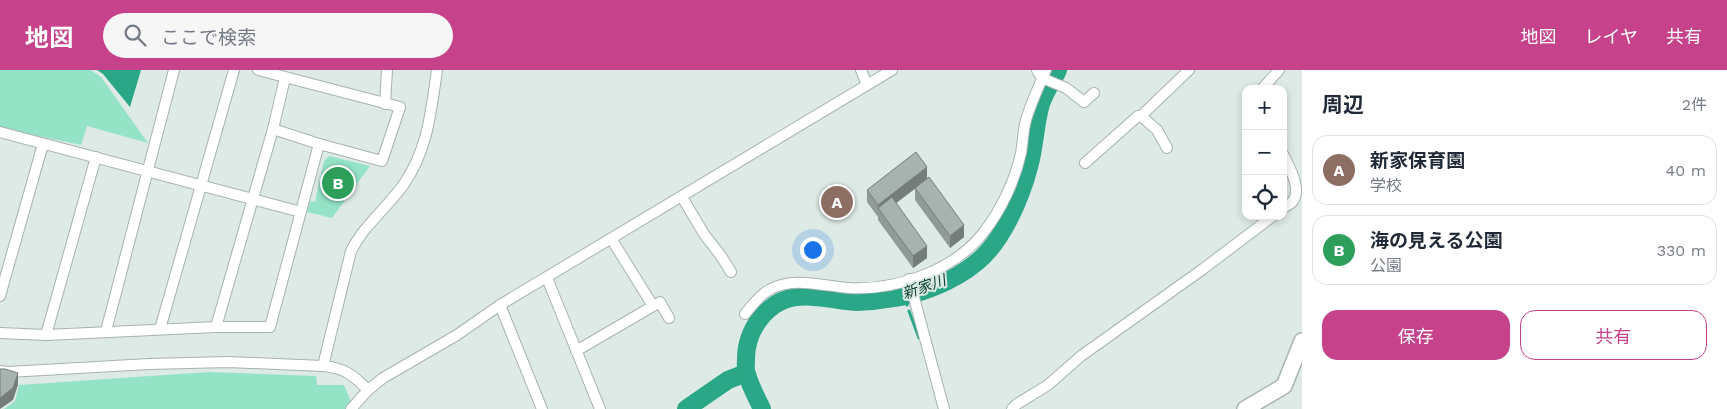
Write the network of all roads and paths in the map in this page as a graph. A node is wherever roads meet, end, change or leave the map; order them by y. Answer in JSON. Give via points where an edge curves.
{"nodes":[{"id":1,"x":174,"y":70,"type":"edge"},
{"id":2,"x":234,"y":70,"type":"edge"},
{"id":3,"x":258,"y":70,"type":"edge"},
{"id":4,"x":388,"y":70,"type":"edge"},
{"id":5,"x":437,"y":70,"type":"edge"},
{"id":6,"x":861,"y":70,"type":"edge"},
{"id":7,"x":892,"y":70,"type":"edge"},
{"id":8,"x":1188,"y":70,"type":"edge"},
{"id":9,"x":1279,"y":70,"type":"edge"},
{"id":10,"x":1042,"y":73,"type":"edge"},
{"id":11,"x":285,"y":78,"type":"junction"},
{"id":12,"x":867,"y":85,"type":"junction"},
{"id":13,"x":1266,"y":85,"type":"edge"},
{"id":14,"x":1094,"y":93,"type":"dead end"},
{"id":15,"x":385,"y":104,"type":"junction"},
{"id":16,"x":1141,"y":116,"type":"junction"},
{"id":17,"x":273,"y":129,"type":"junction"},
{"id":18,"x":0,"y":132,"type":"edge"},
{"id":19,"x":43,"y":144,"type":"junction"},
{"id":20,"x":319,"y":144,"type":"junction"},
{"id":21,"x":1167,"y":148,"type":"dead end"},
{"id":22,"x":96,"y":157,"type":"junction"},
{"id":23,"x":1287,"y":162,"type":"edge"},
{"id":24,"x":1085,"y":163,"type":"dead end"},
{"id":25,"x":148,"y":172,"type":"junction"},
{"id":26,"x":200,"y":186,"type":"junction"},
{"id":27,"x":682,"y":197,"type":"junction"},
{"id":28,"x":252,"y":200,"type":"junction"},
{"id":29,"x":1287,"y":205,"type":"edge"},
{"id":30,"x":300,"y":212,"type":"junction"},
{"id":31,"x":1268,"y":220,"type":"edge"},
{"id":32,"x":612,"y":240,"type":"junction"},
{"id":33,"x":731,"y":272,"type":"dead end"},
{"id":34,"x":547,"y":278,"type":"junction"},
{"id":35,"x":909,"y":280,"type":"junction"},
{"id":36,"x":0,"y":296,"type":"edge"},
{"id":37,"x":500,"y":305,"type":"junction"},
{"id":38,"x":653,"y":306,"type":"junction"},
{"id":39,"x":745,"y":314,"type":"dead end"},
{"id":40,"x":669,"y":318,"type":"dead end"},
{"id":41,"x":216,"y":327,"type":"junction"},
{"id":42,"x":160,"y":329,"type":"junction"},
{"id":43,"x":106,"y":331,"type":"junction"},
{"id":44,"x":0,"y":333,"type":"edge"},
{"id":45,"x":46,"y":335,"type":"junction"},
{"id":46,"x":1302,"y":341,"type":"edge"},
{"id":47,"x":576,"y":351,"type":"junction"},
{"id":48,"x":323,"y":366,"type":"junction"},
{"id":49,"x":0,"y":371,"type":"edge"},
{"id":50,"x":368,"y":390,"type":"junction"},
{"id":51,"x":351,"y":409,"type":"edge"},
{"id":52,"x":542,"y":409,"type":"edge"},
{"id":53,"x":600,"y":409,"type":"edge"},
{"id":54,"x":944,"y":409,"type":"edge"},
{"id":55,"x":1012,"y":409,"type":"edge"},
{"id":56,"x":1245,"y":409,"type":"edge"}],
"edges":[{"from":1,"to":25,"type":"street"},
{"from":2,"to":26,"type":"street"},
{"from":3,"to":11,"type":"street"},
{"from":4,"to":15,"type":"street"},
{"from":5,"to":48,"type":"street","via":[[428,132],[418,161],[403,185],[359,235],[351,251]]},
{"from":6,"to":12,"type":"street"},
{"from":7,"to":12,"type":"street"},
{"from":8,"to":16,"type":"street"},
{"from":9,"to":13,"type":"street"},
{"from":10,"to":14,"type":"street","via":[[1084,102]]},
{"from":10,"to":35,"type":"street","via":[[1026,120],[1015,176],[1001,206],[967,250],[947,264]]},
{"from":11,"to":15,"type":"street"},
{"from":11,"to":17,"type":"street"},
{"from":12,"to":27,"type":"street"},
{"from":15,"to":20,"type":"street","via":[[400,107],[382,161]]},
{"from":16,"to":21,"type":"street","via":[[1157,130]]},
{"from":16,"to":24,"type":"street"},
{"from":17,"to":20,"type":"street"},
{"from":17,"to":28,"type":"street"},
{"from":18,"to":19,"type":"street"},
{"from":19,"to":22,"type":"street"},
{"from":19,"to":36,"type":"street"},
{"from":20,"to":30,"type":"street"},
{"from":22,"to":25,"type":"street"},
{"from":22,"to":45,"type":"street"},
{"from":23,"to":29,"type":"street","via":[[1298,189],[1294,200]]},
{"from":25,"to":26,"type":"street"},
{"from":25,"to":43,"type":"street"},
{"from":26,"to":28,"type":"street"},
{"from":26,"to":42,"type":"street"},
{"from":27,"to":32,"type":"street"},
{"from":27,"to":33,"type":"street"},
{"from":28,"to":30,"type":"street"},
{"from":28,"to":41,"type":"street"},
{"from":30,"to":41,"type":"street","via":[[270,328]]},
{"from":31,"to":55,"type":"street"},
{"from":32,"to":34,"type":"street"},
{"from":32,"to":38,"type":"street"},
{"from":34,"to":37,"type":"street"},
{"from":34,"to":47,"type":"street"},
{"from":35,"to":39,"type":"street","via":[[865,288],[804,283],[782,285],[760,297]]},
{"from":35,"to":54,"type":"street"},
{"from":37,"to":50,"type":"street"},
{"from":37,"to":52,"type":"street"},
{"from":38,"to":40,"type":"street","via":[[660,302]]},
{"from":38,"to":47,"type":"street"},
{"from":41,"to":42,"type":"street"},
{"from":42,"to":43,"type":"street"},
{"from":43,"to":45,"type":"street"},
{"from":44,"to":45,"type":"street"},
{"from":46,"to":56,"type":"street","via":[[1284,386]]},
{"from":47,"to":53,"type":"street"},
{"from":48,"to":49,"type":"street","via":[[228,362]]},
{"from":48,"to":50,"type":"street","via":[[337,367]]},
{"from":50,"to":51,"type":"street"}]}
